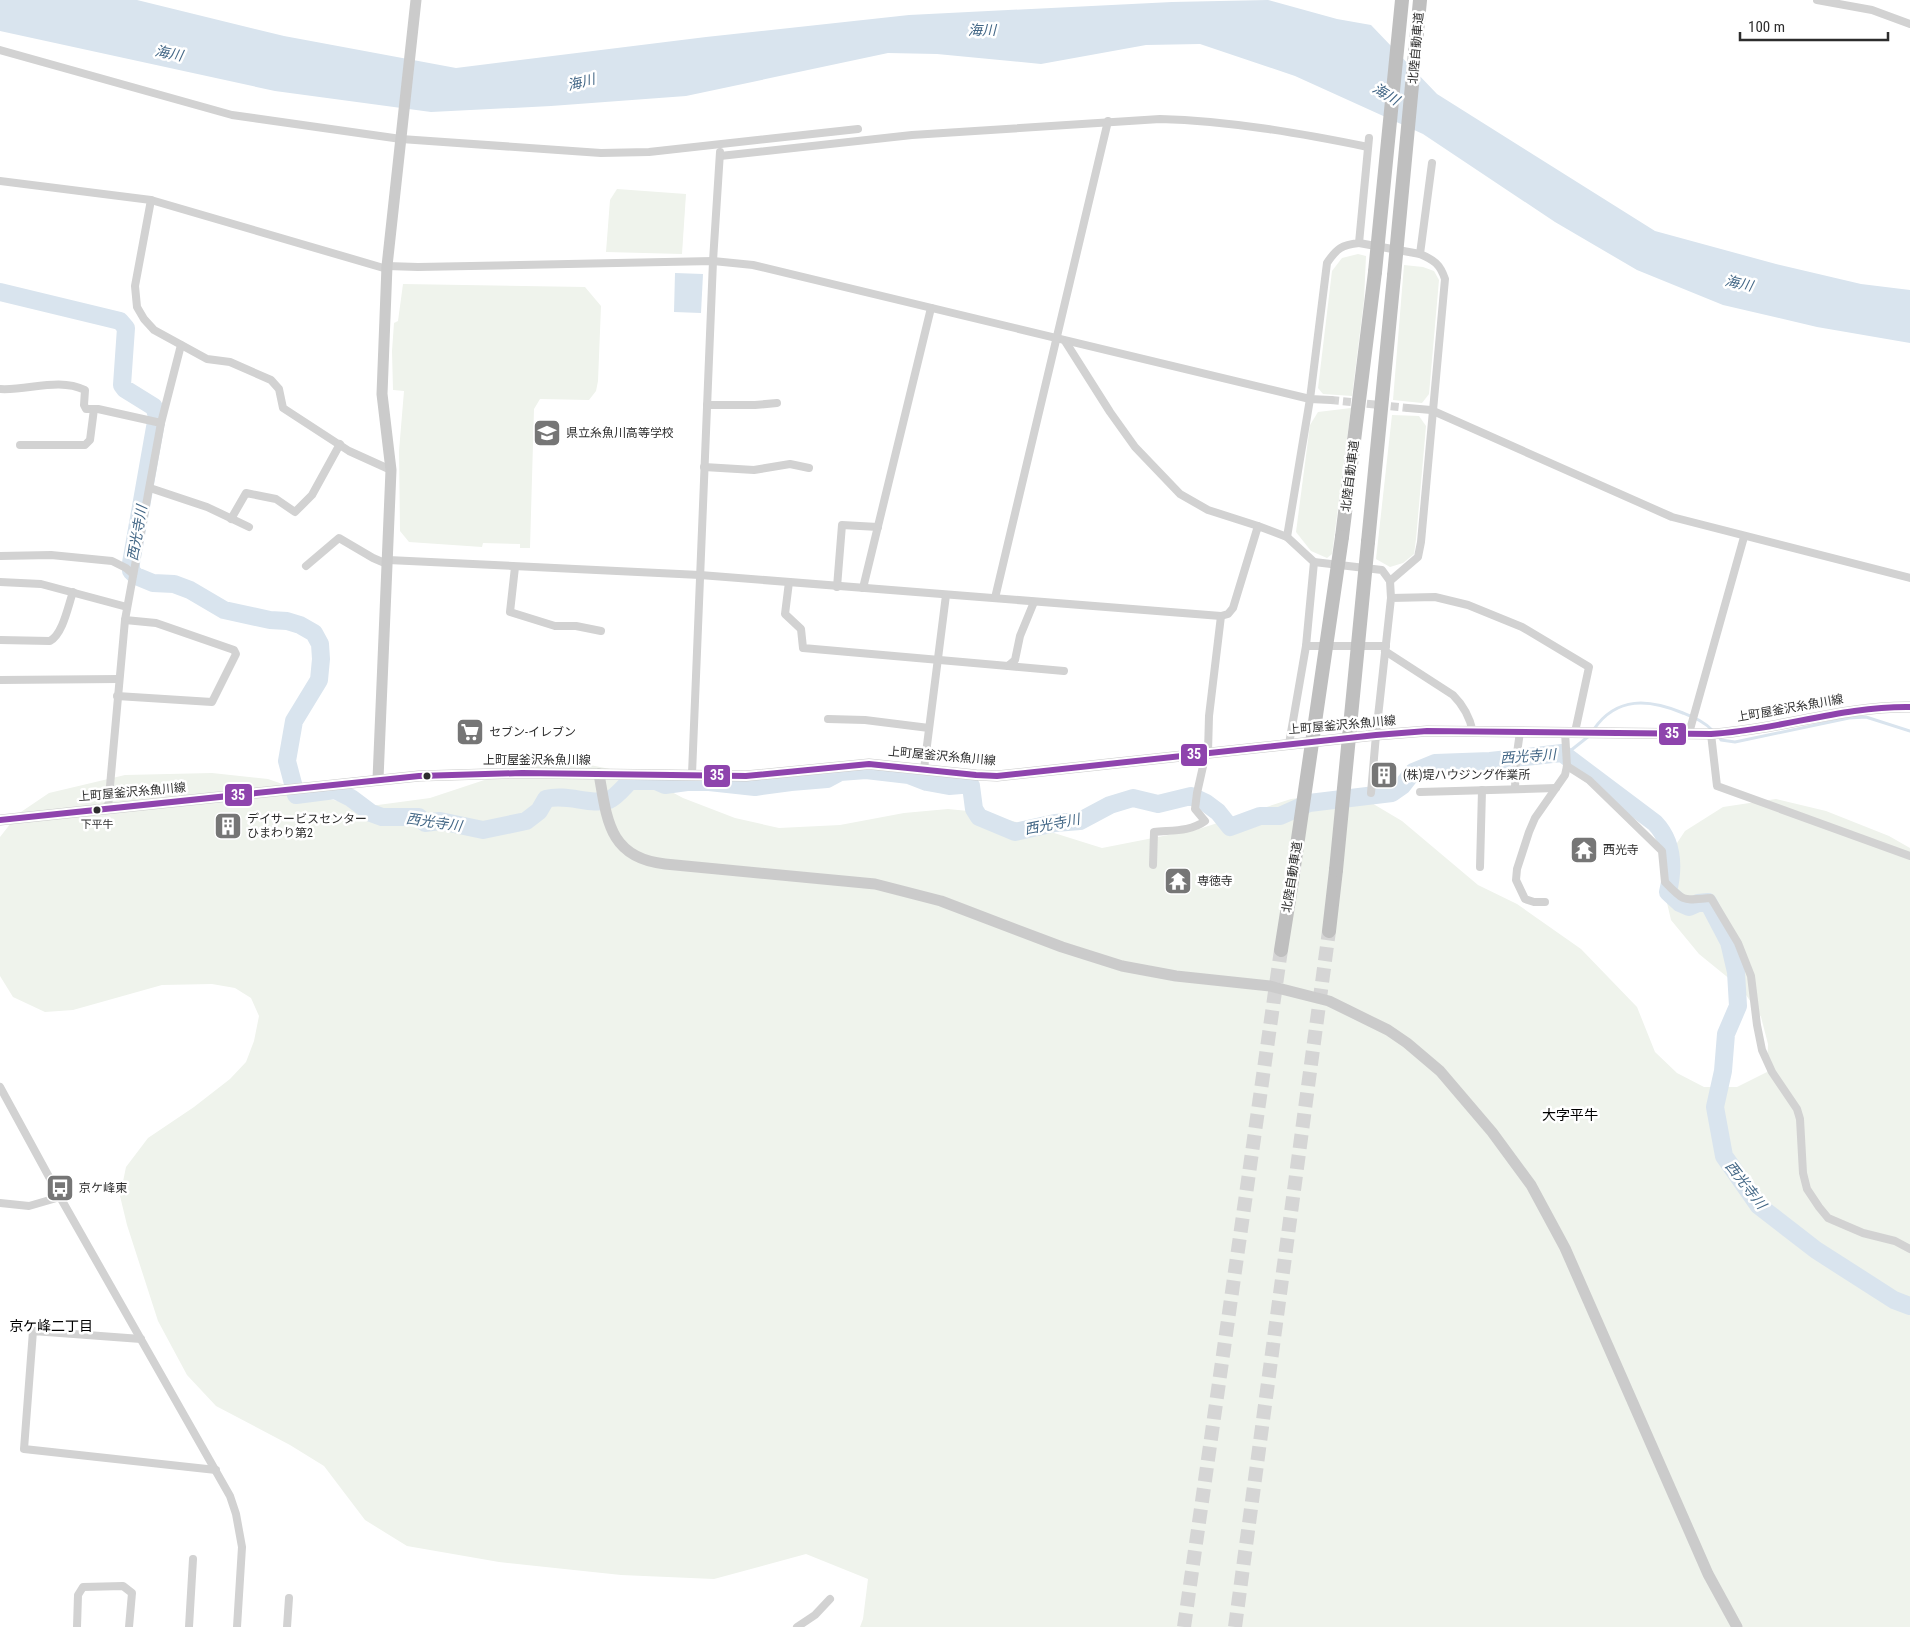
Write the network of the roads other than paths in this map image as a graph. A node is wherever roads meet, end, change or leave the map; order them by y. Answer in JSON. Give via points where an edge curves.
{"nodes":[{"id":1,"x":416,"y":0,"type":"edge"},
{"id":2,"x":1402,"y":0,"type":"edge"},
{"id":3,"x":1420,"y":0,"type":"edge"},
{"id":4,"x":1817,"y":0,"type":"edge"},
{"id":5,"x":1910,"y":24,"type":"edge"},
{"id":6,"x":0,"y":50,"type":"edge"},
{"id":7,"x":1108,"y":121,"type":"junction"},
{"id":8,"x":858,"y":129,"type":"dead end"},
{"id":9,"x":402,"y":139,"type":"junction"},
{"id":10,"x":720,"y":145,"type":"junction"},
{"id":11,"x":720,"y":156,"type":"junction"},
{"id":12,"x":1432,"y":163,"type":"dead end"},
{"id":13,"x":0,"y":181,"type":"edge"},
{"id":14,"x":151,"y":200,"type":"junction"},
{"id":15,"x":1359,"y":243,"type":"junction"},
{"id":16,"x":1420,"y":254,"type":"junction"},
{"id":17,"x":713,"y":261,"type":"junction"},
{"id":18,"x":387,"y":268,"type":"junction"},
{"id":19,"x":931,"y":308,"type":"junction"},
{"id":20,"x":1061,"y":340,"type":"junction"},
{"id":21,"x":181,"y":345,"type":"junction"},
{"id":22,"x":0,"y":389,"type":"edge"},
{"id":23,"x":1310,"y":399,"type":"junction"},
{"id":24,"x":1331,"y":400,"type":"tunnel mouth"},
{"id":25,"x":776,"y":403,"type":"dead end"},
{"id":26,"x":707,"y":405,"type":"junction"},
{"id":27,"x":1408,"y":408,"type":"tunnel mouth"},
{"id":28,"x":94,"y":409,"type":"junction"},
{"id":29,"x":1432,"y":410,"type":"junction"},
{"id":30,"x":161,"y":423,"type":"junction"},
{"id":31,"x":340,"y":444,"type":"junction"},
{"id":32,"x":20,"y":445,"type":"dead end"},
{"id":33,"x":704,"y":467,"type":"junction"},
{"id":34,"x":808,"y":468,"type":"dead end"},
{"id":35,"x":391,"y":470,"type":"junction"},
{"id":36,"x":150,"y":488,"type":"junction"},
{"id":37,"x":231,"y":518,"type":"junction"},
{"id":38,"x":1258,"y":526,"type":"junction"},
{"id":39,"x":250,"y":527,"type":"dead end"},
{"id":40,"x":878,"y":527,"type":"junction"},
{"id":41,"x":1286,"y":537,"type":"junction"},
{"id":42,"x":1744,"y":537,"type":"junction"},
{"id":43,"x":0,"y":556,"type":"edge"},
{"id":44,"x":388,"y":562,"type":"junction"},
{"id":45,"x":1314,"y":562,"type":"junction"},
{"id":46,"x":306,"y":566,"type":"dead end"},
{"id":47,"x":515,"y":567,"type":"junction"},
{"id":48,"x":133,"y":574,"type":"junction"},
{"id":49,"x":700,"y":575,"type":"junction"},
{"id":50,"x":1910,"y":578,"type":"edge"},
{"id":51,"x":1390,"y":581,"type":"junction"},
{"id":52,"x":0,"y":582,"type":"edge"},
{"id":53,"x":789,"y":582,"type":"junction"},
{"id":54,"x":837,"y":587,"type":"junction"},
{"id":55,"x":863,"y":588,"type":"junction"},
{"id":56,"x":73,"y":592,"type":"junction"},
{"id":57,"x":946,"y":595,"type":"junction"},
{"id":58,"x":995,"y":598,"type":"junction"},
{"id":59,"x":1392,"y":598,"type":"junction"},
{"id":60,"x":1034,"y":602,"type":"junction"},
{"id":61,"x":128,"y":607,"type":"junction"},
{"id":62,"x":1221,"y":616,"type":"junction"},
{"id":63,"x":125,"y":620,"type":"junction"},
{"id":64,"x":601,"y":631,"type":"dead end"},
{"id":65,"x":0,"y":640,"type":"edge"},
{"id":66,"x":1306,"y":646,"type":"junction"},
{"id":67,"x":1386,"y":649,"type":"junction"},
{"id":68,"x":938,"y":660,"type":"junction"},
{"id":69,"x":1008,"y":666,"type":"junction"},
{"id":70,"x":1064,"y":671,"type":"dead end"},
{"id":71,"x":119,"y":678,"type":"junction"},
{"id":72,"x":0,"y":680,"type":"edge"},
{"id":73,"x":117,"y":696,"type":"junction"},
{"id":74,"x":1910,"y":707,"type":"edge"},
{"id":75,"x":828,"y":719,"type":"dead end"},
{"id":76,"x":929,"y":728,"type":"junction"},
{"id":77,"x":1473,"y":732,"type":"junction"},
{"id":78,"x":1520,"y":732,"type":"junction"},
{"id":79,"x":1570,"y":732,"type":"junction"},
{"id":80,"x":1689,"y":733,"type":"junction"},
{"id":81,"x":1712,"y":734,"type":"junction"},
{"id":82,"x":1376,"y":735,"type":"junction"},
{"id":83,"x":1289,"y":744,"type":"junction"},
{"id":84,"x":1207,"y":753,"type":"junction"},
{"id":85,"x":1567,"y":766,"type":"junction"},
{"id":86,"x":924,"y":769,"type":"junction"},
{"id":87,"x":599,"y":774,"type":"junction"},
{"id":88,"x":692,"y":774,"type":"junction"},
{"id":89,"x":378,"y":779,"type":"junction"},
{"id":90,"x":1556,"y":788,"type":"junction"},
{"id":91,"x":1515,"y":789,"type":"junction"},
{"id":92,"x":1482,"y":790,"type":"junction"},
{"id":93,"x":1420,"y":792,"type":"dead end"},
{"id":94,"x":1372,"y":793,"type":"dead end"},
{"id":95,"x":108,"y":808,"type":"junction"},
{"id":96,"x":0,"y":820,"type":"edge"},
{"id":97,"x":1910,"y":856,"type":"edge"},
{"id":98,"x":1152,"y":864,"type":"dead end"},
{"id":99,"x":1480,"y":867,"type":"dead end"},
{"id":100,"x":1545,"y":902,"type":"dead end"},
{"id":101,"x":1329,"y":932,"type":"tunnel mouth"},
{"id":102,"x":1281,"y":950,"type":"tunnel mouth"},
{"id":103,"x":0,"y":1087,"type":"edge"},
{"id":104,"x":60,"y":1197,"type":"junction"},
{"id":105,"x":0,"y":1203,"type":"edge"},
{"id":106,"x":1910,"y":1249,"type":"edge"},
{"id":107,"x":141,"y":1339,"type":"junction"},
{"id":108,"x":216,"y":1470,"type":"junction"},
{"id":109,"x":193,"y":1558,"type":"dead end"},
{"id":110,"x":288,"y":1598,"type":"dead end"},
{"id":111,"x":830,"y":1599,"type":"dead end"},
{"id":112,"x":77,"y":1627,"type":"edge"},
{"id":113,"x":129,"y":1627,"type":"edge"},
{"id":114,"x":189,"y":1627,"type":"edge"},
{"id":115,"x":237,"y":1627,"type":"edge"},
{"id":116,"x":287,"y":1627,"type":"edge"},
{"id":117,"x":797,"y":1627,"type":"edge"},
{"id":118,"x":1737,"y":1627,"type":"edge"}],
"edges":[{"from":1,"to":9,"type":"street"},
{"from":2,"to":102,"type":"highway","name":"北陸自動車道","bridge":true,"via":[[1375,272],[1342,537]]},
{"from":3,"to":101,"type":"highway","name":"北陸自動車道","bridge":true},
{"from":4,"to":5,"type":"street","via":[[1872,10]]},
{"from":6,"to":9,"type":"street","via":[[232,115]]},
{"from":7,"to":11,"type":"street","via":[[912,135]]},
{"from":7,"to":15,"type":"street","via":[[1200,120],[1368,143]]},
{"from":7,"to":20,"type":"street"},
{"from":8,"to":10,"type":"street"},
{"from":9,"to":10,"type":"street","via":[[601,153]]},
{"from":9,"to":18,"type":"street"},
{"from":10,"to":11,"type":"street"},
{"from":11,"to":17,"type":"street"},
{"from":12,"to":16,"type":"street"},
{"from":13,"to":14,"type":"street"},
{"from":14,"to":18,"type":"street"},
{"from":14,"to":21,"type":"street","via":[[135,286],[137,307],[154,330]]},
{"from":15,"to":16,"type":"street"},
{"from":15,"to":23,"type":"street","via":[[1345,245],[1334,252],[1327,263]]},
{"from":16,"to":29,"type":"street","via":[[1435,260],[1445,279]]},
{"from":17,"to":18,"type":"street"},
{"from":17,"to":19,"type":"street","via":[[754,265]]},
{"from":17,"to":26,"type":"street"},
{"from":18,"to":35,"type":"street","via":[[382,394]]},
{"from":19,"to":20,"type":"street"},
{"from":19,"to":40,"type":"street"},
{"from":20,"to":23,"type":"street"},
{"from":20,"to":38,"type":"street","via":[[1135,447],[1180,494],[1208,510]]},
{"from":20,"to":58,"type":"street"},
{"from":21,"to":30,"type":"street"},
{"from":21,"to":31,"type":"street","via":[[207,359],[230,362],[271,380],[279,389],[283,408]]},
{"from":22,"to":28,"type":"street","via":[[52,384],[80,388],[85,390],[86,409]]},
{"from":23,"to":24,"type":"street"},
{"from":23,"to":41,"type":"street"},
{"from":25,"to":26,"type":"street"},
{"from":26,"to":33,"type":"street"},
{"from":27,"to":29,"type":"street"},
{"from":28,"to":30,"type":"street"},
{"from":28,"to":32,"type":"street","via":[[90,440],[85,445]]},
{"from":29,"to":42,"type":"street","via":[[1672,517]]},
{"from":29,"to":51,"type":"street","via":[[1418,557]]},
{"from":30,"to":36,"type":"street"},
{"from":31,"to":35,"type":"street"},
{"from":31,"to":37,"type":"street","via":[[312,495],[295,512],[276,500],[246,493]]},
{"from":33,"to":34,"type":"street","via":[[754,470],[790,464]]},
{"from":33,"to":49,"type":"street"},
{"from":35,"to":44,"type":"street"},
{"from":36,"to":37,"type":"street"},
{"from":36,"to":48,"type":"street"},
{"from":37,"to":39,"type":"street"},
{"from":38,"to":41,"type":"street"},
{"from":38,"to":62,"type":"street","via":[[1233,608]]},
{"from":40,"to":54,"type":"street","via":[[842,525]]},
{"from":40,"to":55,"type":"street"},
{"from":41,"to":45,"type":"street"},
{"from":42,"to":50,"type":"street"},
{"from":42,"to":80,"type":"street"},
{"from":43,"to":48,"type":"street","via":[[51,555],[112,561]]},
{"from":44,"to":46,"type":"street","via":[[373,558],[339,538]]},
{"from":44,"to":47,"type":"street"},
{"from":44,"to":89,"type":"street"},
{"from":45,"to":51,"type":"street","via":[[1382,570]]},
{"from":45,"to":66,"type":"street"},
{"from":47,"to":49,"type":"street"},
{"from":47,"to":64,"type":"street","via":[[510,612],[555,626]]},
{"from":48,"to":61,"type":"street"},
{"from":49,"to":53,"type":"street"},
{"from":49,"to":88,"type":"street"},
{"from":51,"to":59,"type":"street"},
{"from":52,"to":56,"type":"street","via":[[41,584]]},
{"from":53,"to":54,"type":"street"},
{"from":53,"to":68,"type":"street","via":[[785,614],[801,630],[804,648]]},
{"from":54,"to":55,"type":"street"},
{"from":55,"to":57,"type":"street"},
{"from":56,"to":61,"type":"street"},
{"from":56,"to":65,"type":"street","via":[[56,638],[50,641]]},
{"from":57,"to":58,"type":"street"},
{"from":57,"to":68,"type":"street"},
{"from":58,"to":60,"type":"street"},
{"from":59,"to":67,"type":"street"},
{"from":59,"to":79,"type":"street","via":[[1435,597],[1468,605],[1522,627],[1589,667]]},
{"from":60,"to":62,"type":"street"},
{"from":60,"to":69,"type":"street","via":[[1020,636],[1015,660]]},
{"from":61,"to":63,"type":"street"},
{"from":62,"to":84,"type":"street"},
{"from":63,"to":71,"type":"street"},
{"from":63,"to":73,"type":"street","via":[[156,623],[234,650],[236,654],[212,702]]},
{"from":66,"to":67,"type":"street"},
{"from":66,"to":83,"type":"street"},
{"from":67,"to":77,"type":"street","via":[[1453,694],[1471,722]]},
{"from":67,"to":82,"type":"street"},
{"from":68,"to":69,"type":"street"},
{"from":68,"to":76,"type":"street"},
{"from":69,"to":70,"type":"street"},
{"from":71,"to":72,"type":"street"},
{"from":71,"to":73,"type":"street"},
{"from":73,"to":95,"type":"street"},
{"from":74,"to":81,"type":"street","name":"上町屋釜沢糸魚川線","via":[[1869,708],[1756,730]]},
{"from":75,"to":76,"type":"street"},
{"from":76,"to":86,"type":"street"},
{"from":77,"to":78,"type":"street","name":"上町屋釜沢糸魚川線"},
{"from":77,"to":82,"type":"street","name":"上町屋釜沢糸魚川線"},
{"from":78,"to":79,"type":"street","name":"上町屋釜沢糸魚川線"},
{"from":78,"to":91,"type":"street"},
{"from":79,"to":80,"type":"street","name":"上町屋釜沢糸魚川線"},
{"from":79,"to":85,"type":"street"},
{"from":80,"to":81,"type":"street","name":"上町屋釜沢糸魚川線"},
{"from":81,"to":97,"type":"street","via":[[1717,786]]},
{"from":82,"to":83,"type":"street","name":"上町屋釜沢糸魚川線"},
{"from":82,"to":94,"type":"street"},
{"from":83,"to":84,"type":"street","name":"上町屋釜沢糸魚川線"},
{"from":84,"to":86,"type":"street","name":"上町屋釜沢糸魚川線","via":[[997,776]]},
{"from":84,"to":98,"type":"street","via":[[1195,809],[1205,821],[1182,830],[1154,832]]},
{"from":85,"to":90,"type":"street"},
{"from":85,"to":106,"type":"street","via":[[1589,780],[1662,851],[1664,882],[1681,898],[1690,901],[1711,898],[1724,918],[1751,976],[1762,1050],[1772,1072],[1797,1108],[1803,1173],[1807,1189],[1819,1207],[1828,1218]]},
{"from":86,"to":88,"type":"street","name":"上町屋釜沢糸魚川線","via":[[869,764],[746,776]]},
{"from":87,"to":88,"type":"street","name":"上町屋釜沢糸魚川線"},
{"from":87,"to":89,"type":"street","name":"上町屋釜沢糸魚川線","via":[[494,773]]},
{"from":87,"to":118,"type":"street","via":[[612,831],[626,850],[643,860],[847,880],[904,890],[1122,966],[1176,976],[1270,986],[1329,1001],[1373,1021],[1407,1043],[1455,1086],[1523,1174],[1550,1218],[1701,1558]]},
{"from":89,"to":95,"type":"street","name":"上町屋釜沢糸魚川線"},
{"from":90,"to":91,"type":"street"},
{"from":90,"to":100,"type":"street","via":[[1535,818],[1517,869],[1516,880],[1525,899]]},
{"from":91,"to":92,"type":"street"},
{"from":92,"to":93,"type":"street"},
{"from":92,"to":99,"type":"street"},
{"from":95,"to":96,"type":"street","name":"上町屋釜沢糸魚川線"},
{"from":103,"to":104,"type":"street"},
{"from":104,"to":105,"type":"street","via":[[29,1206]]},
{"from":104,"to":107,"type":"street"},
{"from":107,"to":108,"type":"street"},
{"from":107,"to":108,"type":"street","via":[[32,1331],[24,1449]]},
{"from":108,"to":115,"type":"street","via":[[230,1496],[242,1547]]},
{"from":109,"to":114,"type":"street"},
{"from":110,"to":116,"type":"street"},
{"from":111,"to":117,"type":"street"},
{"from":112,"to":113,"type":"street","via":[[78,1595],[84,1587],[123,1586],[132,1593]]}]}
